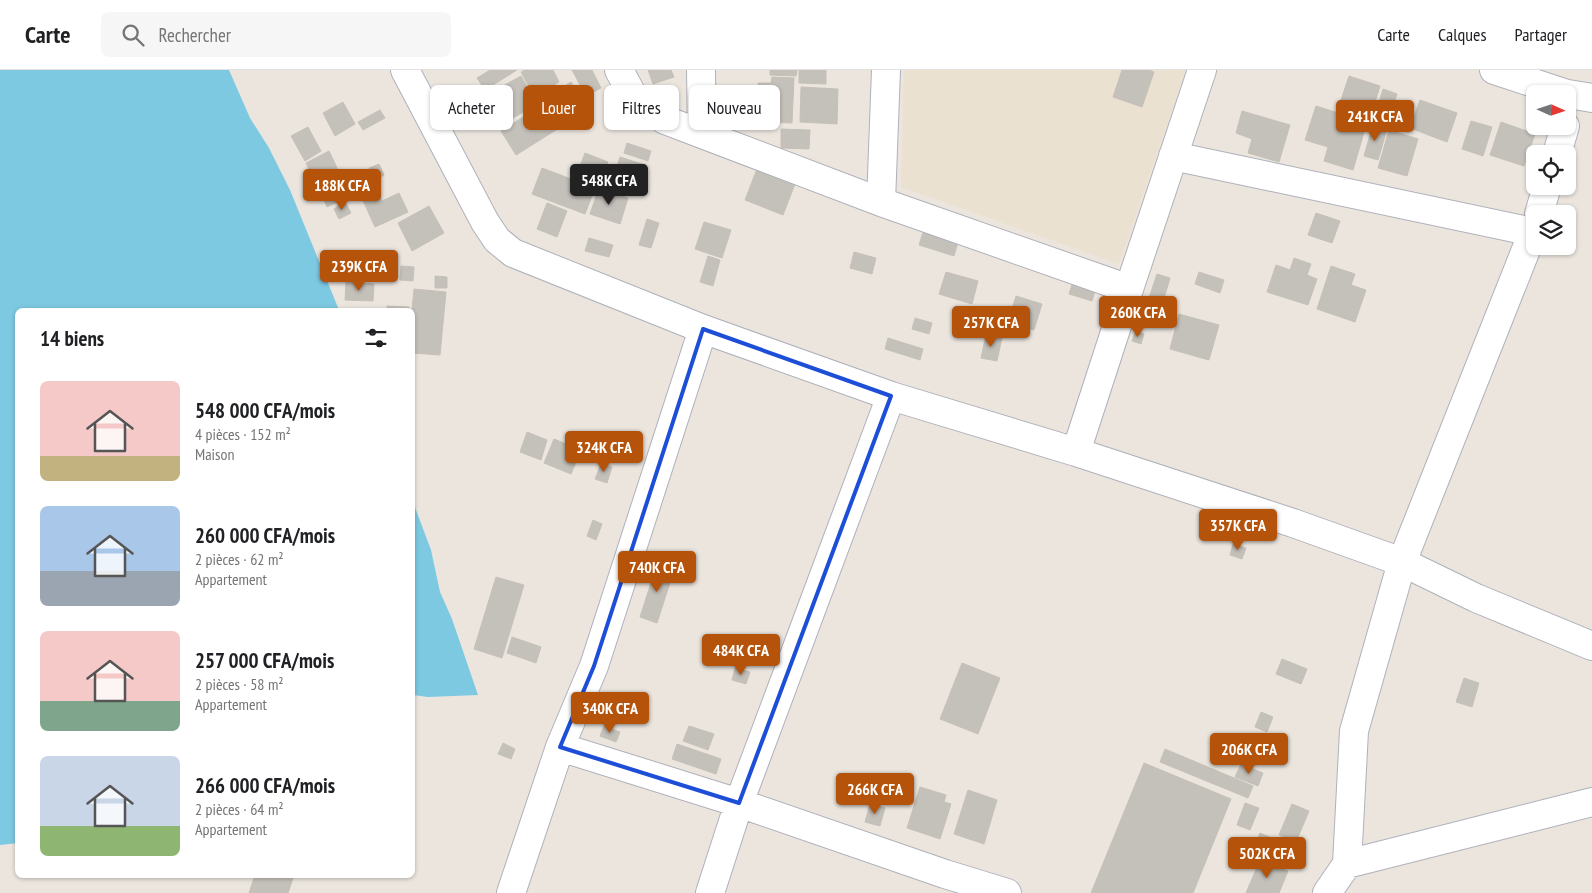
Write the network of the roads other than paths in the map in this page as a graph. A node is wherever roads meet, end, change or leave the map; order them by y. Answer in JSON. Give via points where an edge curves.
{"nodes":[{"id":1,"x":405,"y":70,"type":"edge"},
{"id":2,"x":619,"y":70,"type":"edge"},
{"id":3,"x":701,"y":70,"type":"edge"},
{"id":4,"x":886,"y":70,"type":"edge"},
{"id":5,"x":1202,"y":70,"type":"edge"},
{"id":6,"x":1494,"y":70,"type":"edge"},
{"id":7,"x":1534,"y":85,"type":"edge"},
{"id":8,"x":702,"y":134,"type":"junction"},
{"id":9,"x":1173,"y":156,"type":"junction"},
{"id":10,"x":881,"y":202,"type":"junction"},
{"id":11,"x":1526,"y":222,"type":"edge"},
{"id":12,"x":1526,"y":249,"type":"edge"},
{"id":13,"x":1128,"y":288,"type":"junction"},
{"id":14,"x":703,"y":329,"type":"junction"},
{"id":15,"x":891,"y":396,"type":"junction"},
{"id":16,"x":1076,"y":452,"type":"junction"},
{"id":17,"x":1402,"y":562,"type":"junction"},
{"id":18,"x":1592,"y":646,"type":"edge"},
{"id":19,"x":560,"y":747,"type":"junction"},
{"id":20,"x":1592,"y":802,"type":"edge"},
{"id":21,"x":739,"y":804,"type":"junction"},
{"id":22,"x":1347,"y":864,"type":"junction"},
{"id":23,"x":511,"y":893,"type":"edge"},
{"id":24,"x":710,"y":893,"type":"edge"},
{"id":25,"x":1007,"y":893,"type":"edge"},
{"id":26,"x":1327,"y":893,"type":"edge"}],
"edges":[{"from":1,"to":14,"type":"street","via":[[496,240],[513,254]]},
{"from":2,"to":8,"type":"street","via":[[633,96],[665,120]]},
{"from":3,"to":8,"type":"street"},
{"from":4,"to":10,"type":"street"},
{"from":5,"to":9,"type":"street"},
{"from":6,"to":7,"type":"street"},
{"from":8,"to":10,"type":"street"},
{"from":9,"to":11,"type":"street"},
{"from":9,"to":13,"type":"street"},
{"from":10,"to":13,"type":"street"},
{"from":12,"to":17,"type":"street"},
{"from":13,"to":16,"type":"street"},
{"from":14,"to":15,"type":"street"},
{"from":14,"to":19,"type":"street","via":[[594,666]]},
{"from":15,"to":16,"type":"street"},
{"from":15,"to":21,"type":"street"},
{"from":16,"to":17,"type":"street"},
{"from":17,"to":18,"type":"street","via":[[1476,598]]},
{"from":17,"to":22,"type":"street","via":[[1354,731]]},
{"from":19,"to":21,"type":"street"},
{"from":19,"to":23,"type":"street"},
{"from":20,"to":22,"type":"street"},
{"from":21,"to":24,"type":"street"},
{"from":21,"to":25,"type":"street"},
{"from":22,"to":26,"type":"street"}]}
